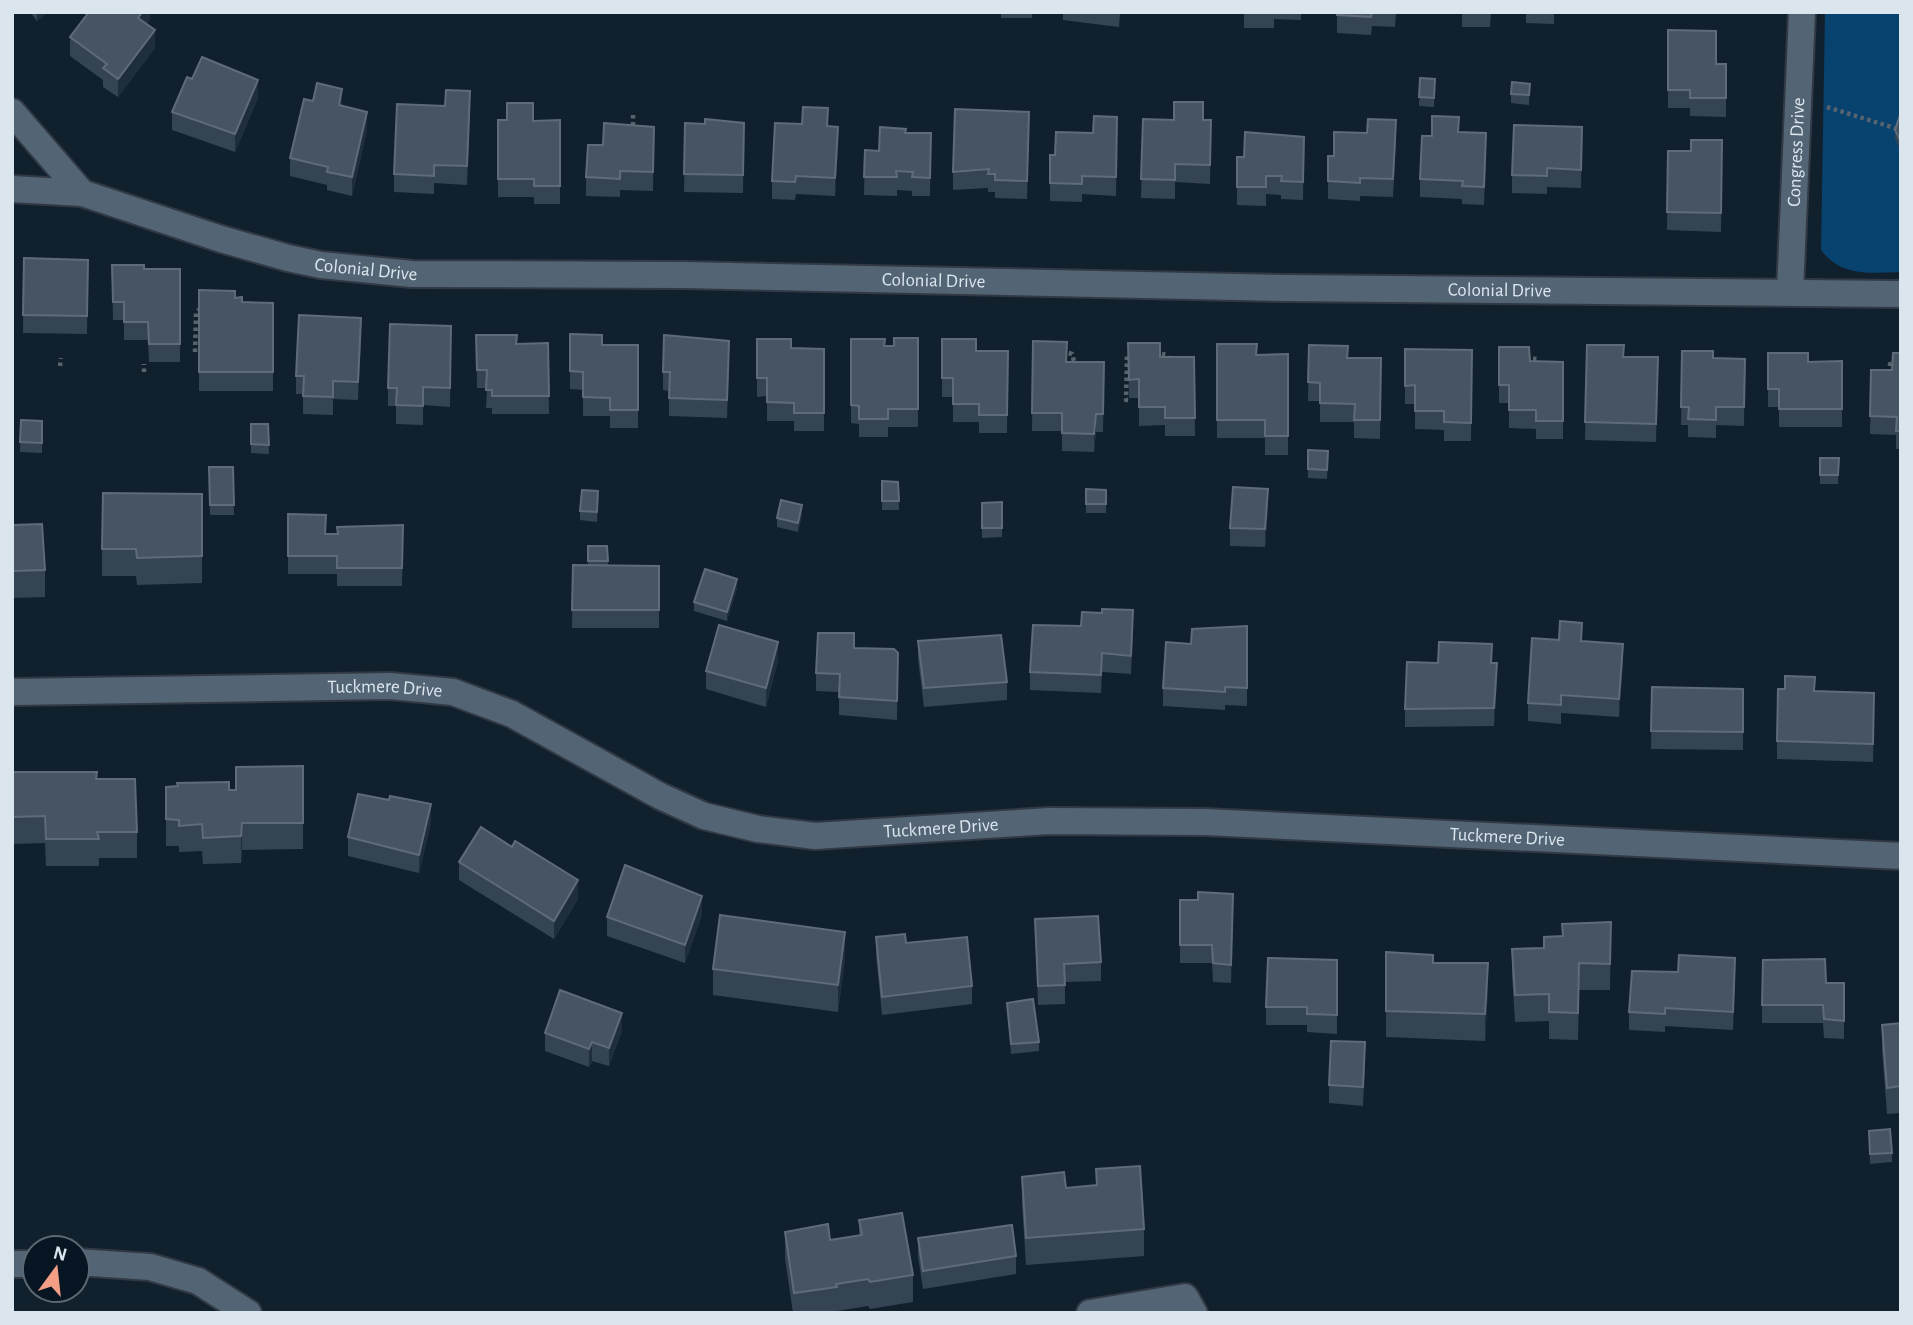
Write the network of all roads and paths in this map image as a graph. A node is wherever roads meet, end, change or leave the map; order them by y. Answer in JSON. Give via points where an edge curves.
{"nodes":[{"id":1,"x":1802,"y":12,"type":"edge"},
{"id":2,"x":1799,"y":101,"type":"junction"},
{"id":3,"x":12,"y":112,"type":"edge"},
{"id":4,"x":633,"y":114,"type":"dead end"},
{"id":5,"x":634,"y":125,"type":"edge"},
{"id":6,"x":1901,"y":130,"type":"edge"},
{"id":7,"x":12,"y":188,"type":"edge"},
{"id":8,"x":82,"y":193,"type":"junction"},
{"id":9,"x":1790,"y":292,"type":"junction"},
{"id":10,"x":1901,"y":294,"type":"edge"},
{"id":11,"x":209,"y":306,"type":"edge"},
{"id":12,"x":1051,"y":351,"type":"edge"},
{"id":13,"x":195,"y":352,"type":"dead end"},
{"id":14,"x":1147,"y":354,"type":"edge"},
{"id":15,"x":1137,"y":356,"type":"edge"},
{"id":16,"x":61,"y":358,"type":"dead end"},
{"id":17,"x":1518,"y":359,"type":"edge"},
{"id":18,"x":1901,"y":362,"type":"edge"},
{"id":19,"x":144,"y":364,"type":"dead end"},
{"id":20,"x":60,"y":366,"type":"dead end"},
{"id":21,"x":1168,"y":367,"type":"edge"},
{"id":22,"x":1075,"y":369,"type":"edge"},
{"id":23,"x":1539,"y":371,"type":"edge"},
{"id":24,"x":144,"y":372,"type":"dead end"},
{"id":25,"x":1888,"y":379,"type":"edge"},
{"id":26,"x":1128,"y":400,"type":"dead end"},
{"id":27,"x":12,"y":692,"type":"edge"},
{"id":28,"x":1901,"y":856,"type":"edge"},
{"id":29,"x":91,"y":1263,"type":"edge"},
{"id":30,"x":248,"y":1313,"type":"edge"},
{"id":31,"x":1090,"y":1313,"type":"edge"},
{"id":32,"x":1194,"y":1313,"type":"edge"}],
"edges":[{"from":1,"to":2,"type":"street","name":"Congress Drive"},
{"from":2,"to":6,"type":"path"},
{"from":2,"to":9,"type":"street","name":"Congress Drive"},
{"from":3,"to":8,"type":"street"},
{"from":4,"to":5,"type":"path"},
{"from":7,"to":8,"type":"street","name":"Colonial Drive"},
{"from":8,"to":9,"type":"street","name":"Colonial Drive","via":[[288,258],[412,274]]},
{"from":9,"to":10,"type":"street","name":"Colonial Drive"},
{"from":11,"to":13,"type":"path","via":[[196,312]]},
{"from":12,"to":22,"type":"path","via":[[1072,354]]},
{"from":14,"to":21,"type":"path","via":[[1168,355]]},
{"from":15,"to":26,"type":"path","via":[[1127,356]]},
{"from":16,"to":20,"type":"path"},
{"from":17,"to":23,"type":"path","via":[[1537,359]]},
{"from":18,"to":25,"type":"path","via":[[1890,364]]},
{"from":19,"to":24,"type":"path"},
{"from":27,"to":28,"type":"street","name":"Tuckmere Drive","via":[[390,686],[453,692],[512,714],[704,816],[815,836],[1049,821],[1205,822]]},
{"from":29,"to":30,"type":"street","via":[[162,1270],[198,1281]]},
{"from":31,"to":32,"type":"street","via":[[1185,1297]]}]}
